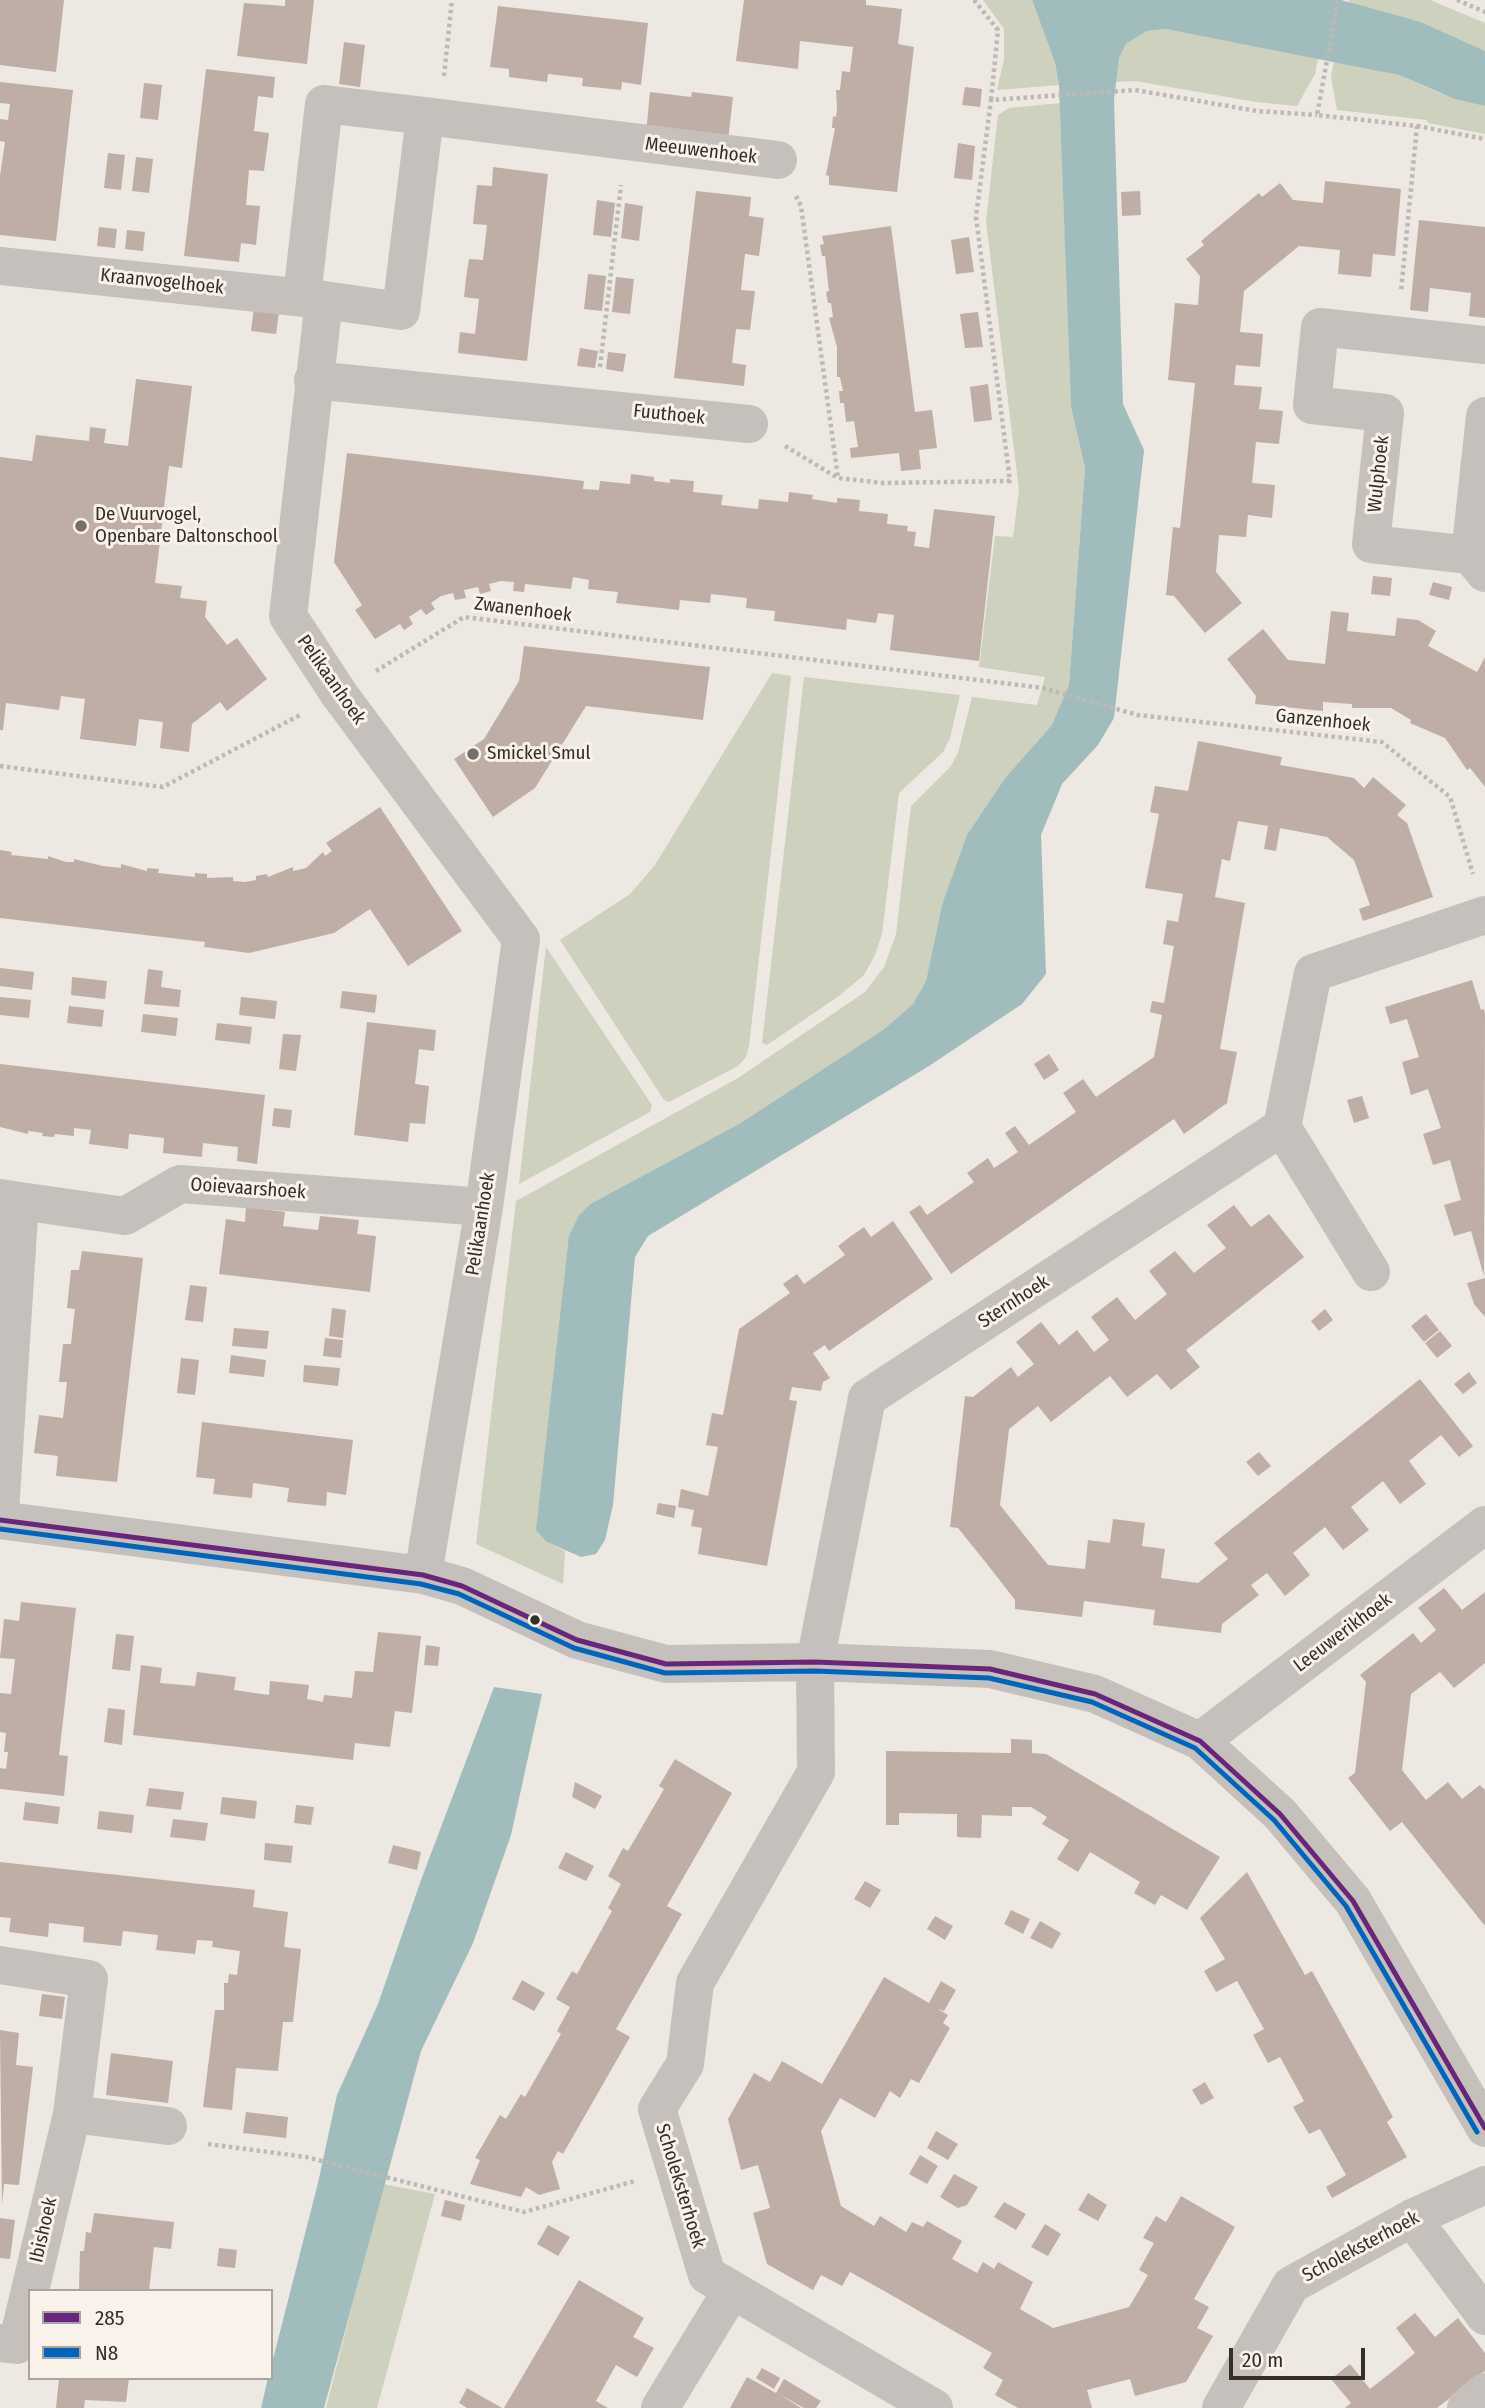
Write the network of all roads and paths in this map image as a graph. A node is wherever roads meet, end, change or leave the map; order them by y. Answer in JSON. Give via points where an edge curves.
{"nodes":[{"id":1,"x":452,"y":0,"type":"edge"},
{"id":2,"x":974,"y":0,"type":"edge"},
{"id":3,"x":1338,"y":0,"type":"edge"},
{"id":4,"x":1457,"y":0,"type":"edge"},
{"id":5,"x":1485,"y":12,"type":"edge"},
{"id":6,"x":991,"y":100,"type":"junction"},
{"id":7,"x":1317,"y":115,"type":"junction"},
{"id":8,"x":432,"y":117,"type":"junction"},
{"id":9,"x":1417,"y":126,"type":"junction"},
{"id":10,"x":1485,"y":139,"type":"edge"},
{"id":11,"x":626,"y":142,"type":"junction"},
{"id":12,"x":778,"y":160,"type":"joint"},
{"id":13,"x":0,"y":266,"type":"edge"},
{"id":14,"x":313,"y":298,"type":"junction"},
{"id":15,"x":1396,"y":334,"type":"junction"},
{"id":16,"x":1485,"y":345,"type":"edge"},
{"id":17,"x":313,"y":380,"type":"junction"},
{"id":18,"x":596,"y":406,"type":"junction"},
{"id":19,"x":1485,"y":416,"type":"edge"},
{"id":20,"x":749,"y":424,"type":"joint"},
{"id":21,"x":838,"y":478,"type":"junction"},
{"id":22,"x":1478,"y":564,"type":"edge"},
{"id":23,"x":339,"y":694,"type":"junction"},
{"id":24,"x":1138,"y":715,"type":"joint"},
{"id":25,"x":0,"y":766,"type":"edge"},
{"id":26,"x":1481,"y":901,"type":"edge"},
{"id":27,"x":1282,"y":1127,"type":"junction"},
{"id":28,"x":10,"y":1199,"type":"edge"},
{"id":29,"x":484,"y":1207,"type":"junction"},
{"id":30,"x":1371,"y":1272,"type":"dead end"},
{"id":31,"x":4,"y":1402,"type":"edge"},
{"id":32,"x":0,"y":1512,"type":"edge"},
{"id":33,"x":0,"y":1520,"type":"edge"},
{"id":34,"x":1485,"y":1525,"type":"edge"},
{"id":35,"x":423,"y":1575,"type":"junction"},
{"id":36,"x":815,"y":1662,"type":"junction"},
{"id":37,"x":1200,"y":1741,"type":"junction"},
{"id":38,"x":0,"y":1965,"type":"edge"},
{"id":39,"x":72,"y":2114,"type":"junction"},
{"id":40,"x":168,"y":2126,"type":"joint"},
{"id":41,"x":1485,"y":2128,"type":"edge"},
{"id":42,"x":676,"y":2169,"type":"junction"},
{"id":43,"x":1485,"y":2185,"type":"edge"},
{"id":44,"x":1412,"y":2218,"type":"junction"},
{"id":45,"x":732,"y":2290,"type":"junction"},
{"id":46,"x":1485,"y":2316,"type":"edge"},
{"id":47,"x":8,"y":2344,"type":"edge"},
{"id":48,"x":1485,"y":2392,"type":"edge"},
{"id":49,"x":660,"y":2408,"type":"edge"},
{"id":50,"x":934,"y":2408,"type":"edge"},
{"id":51,"x":1221,"y":2408,"type":"edge"},
{"id":52,"x":1466,"y":2408,"type":"edge"}],
"edges":[{"from":1,"to":8,"type":"path"},
{"from":2,"to":6,"type":"path","via":[[998,30]]},
{"from":3,"to":7,"type":"path"},
{"from":4,"to":5,"type":"path"},
{"from":6,"to":7,"type":"path","via":[[1135,90],[1257,111]]},
{"from":6,"to":21,"type":"path","via":[[976,217],[1010,481],[883,483]]},
{"from":7,"to":9,"type":"path"},
{"from":8,"to":11,"type":"street","name":"Meeuwenhoek"},
{"from":8,"to":14,"type":"street","via":[[401,311]]},
{"from":8,"to":14,"type":"street","name":"Pelikaanhoek","via":[[324,104]]},
{"from":9,"to":10,"type":"path"},
{"from":9,"to":15,"type":"path"},
{"from":11,"to":12,"type":"street","name":"Meeuwenhoek"},
{"from":11,"to":18,"type":"path"},
{"from":12,"to":21,"type":"path","name":"Meeuwenhoek","via":[[801,206]]},
{"from":13,"to":14,"type":"street","name":"Kraanvogelhoek"},
{"from":14,"to":17,"type":"street","name":"Pelikaanhoek"},
{"from":15,"to":16,"type":"street","name":"Wulphoek"},
{"from":15,"to":22,"type":"street","name":"Wulphoek","via":[[1320,327],[1312,405],[1385,413],[1371,544]]},
{"from":17,"to":18,"type":"street","name":"Fuuthoek"},
{"from":17,"to":23,"type":"street","name":"Pelikaanhoek","via":[[288,616]]},
{"from":18,"to":20,"type":"street","name":"Fuuthoek"},
{"from":19,"to":22,"type":"street","name":"Wulphoek"},
{"from":20,"to":21,"type":"path"},
{"from":23,"to":24,"type":"path","name":"Zwanenhoek","via":[[464,617],[1043,688]]},
{"from":23,"to":25,"type":"path","name":"Zwanenhoek","via":[[163,786]]},
{"from":23,"to":29,"type":"street","name":"Pelikaanhoek","via":[[521,939]]},
{"from":24,"to":26,"type":"path","name":"Ganzenhoek","via":[[1382,742],[1450,797]]},
{"from":26,"to":27,"type":"street","via":[[1313,974]]},
{"from":27,"to":30,"type":"street"},
{"from":27,"to":36,"type":"street","name":"Sternhoek","via":[[867,1398]]},
{"from":28,"to":29,"type":"street","name":"Ooievaarshoek","via":[[125,1216],[180,1184]]},
{"from":28,"to":31,"type":"street"},
{"from":29,"to":35,"type":"street","name":"Pelikaanhoek"},
{"from":31,"to":32,"type":"street"},
{"from":33,"to":35,"type":"street"},
{"from":34,"to":37,"type":"street","name":"Leeuwerikhoek"},
{"from":35,"to":36,"type":"street","via":[[462,1586],[577,1640],[666,1664]]},
{"from":36,"to":37,"type":"street","via":[[990,1669],[1095,1694]]},
{"from":36,"to":42,"type":"street","name":"Scholeksterhoek","via":[[816,1772],[695,1983],[685,2064],[657,2109]]},
{"from":37,"to":41,"type":"street","via":[[1280,1814],[1353,1901]]},
{"from":38,"to":39,"type":"street","name":"Ibishoek","via":[[89,1979]]},
{"from":39,"to":40,"type":"street"},
{"from":39,"to":47,"type":"street","name":"Ibishoek"},
{"from":40,"to":42,"type":"path","via":[[191,2141],[306,2157],[524,2212]]},
{"from":42,"to":45,"type":"street","name":"Scholeksterhoek","via":[[706,2275]]},
{"from":43,"to":44,"type":"street","name":"Scholeksterhoek"},
{"from":44,"to":46,"type":"street"},
{"from":44,"to":51,"type":"street","name":"Scholeksterhoek","via":[[1291,2285]]},
{"from":45,"to":49,"type":"street"},
{"from":45,"to":50,"type":"street","name":"Scholeksterhoek"},
{"from":48,"to":52,"type":"street"}]}
